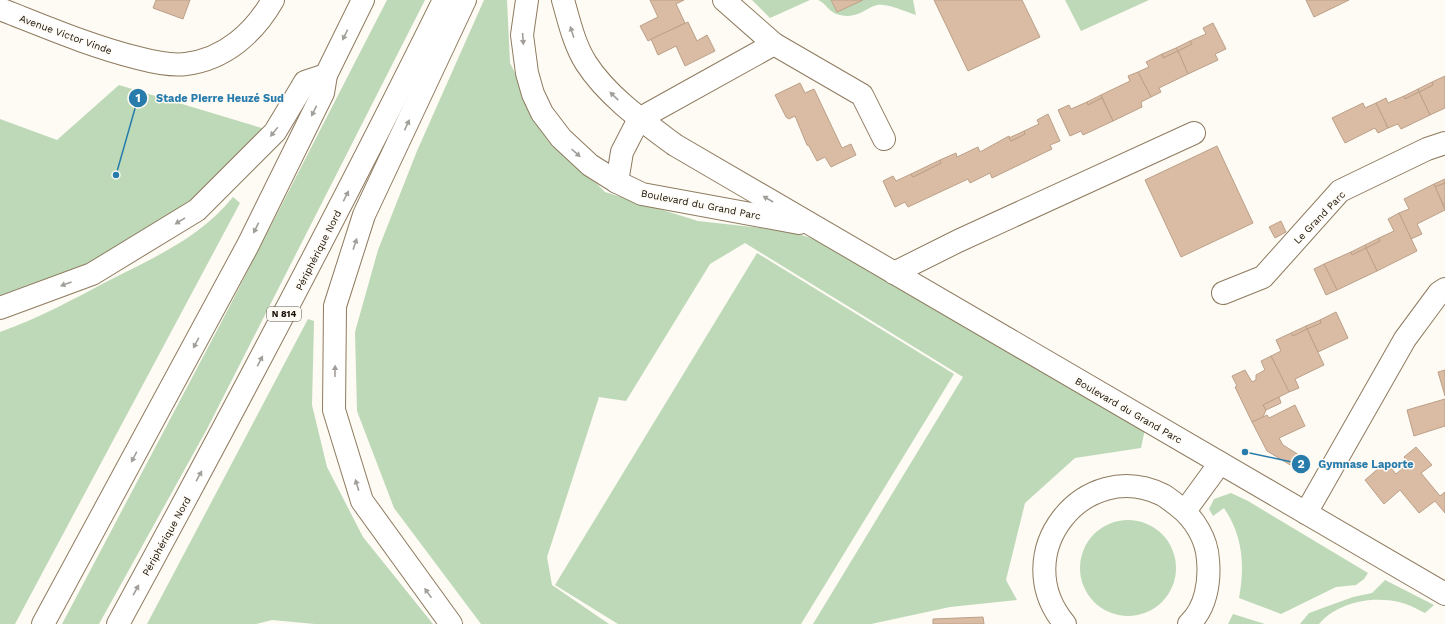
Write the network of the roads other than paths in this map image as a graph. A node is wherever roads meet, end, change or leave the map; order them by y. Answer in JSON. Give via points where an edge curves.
{"nodes":[{"id":1,"x":273,"y":0,"type":"edge"},
{"id":2,"x":363,"y":0,"type":"edge"},
{"id":3,"x":444,"y":0,"type":"edge"},
{"id":4,"x":465,"y":0,"type":"edge"},
{"id":5,"x":527,"y":0,"type":"edge"},
{"id":6,"x":563,"y":0,"type":"edge"},
{"id":7,"x":724,"y":0,"type":"edge"},
{"id":8,"x":0,"y":9,"type":"edge"},
{"id":9,"x":774,"y":44,"type":"junction"},
{"id":10,"x":326,"y":75,"type":"junction"},
{"id":11,"x":639,"y":119,"type":"junction"},
{"id":12,"x":1194,"y":133,"type":"dead end"},
{"id":13,"x":884,"y":139,"type":"dead end"},
{"id":14,"x":1445,"y":143,"type":"edge"},
{"id":15,"x":617,"y":182,"type":"junction"},
{"id":16,"x":814,"y":226,"type":"junction"},
{"id":17,"x":894,"y":273,"type":"junction"},
{"id":18,"x":1445,"y":289,"type":"edge"},
{"id":19,"x":1223,"y":293,"type":"dead end"},
{"id":20,"x":0,"y":308,"type":"edge"},
{"id":21,"x":1220,"y":463,"type":"junction"},
{"id":22,"x":1185,"y":511,"type":"junction"},
{"id":23,"x":1306,"y":513,"type":"junction"},
{"id":24,"x":1445,"y":594,"type":"edge"},
{"id":25,"x":43,"y":624,"type":"edge"},
{"id":26,"x":118,"y":624,"type":"edge"},
{"id":27,"x":451,"y":624,"type":"edge"},
{"id":28,"x":1065,"y":624,"type":"edge"},
{"id":29,"x":1188,"y":624,"type":"edge"}],
"edges":[{"from":1,"to":8,"type":"main road","name":"Avenue Victor Vinde","via":[[266,13],[247,35],[230,48],[213,58],[185,64],[154,62],[105,50]]},
{"from":2,"to":10,"type":"main road","one_way":true},
{"from":26,"to":3,"type":"main road","name":"Périphérique Nord","number":"N 814","one_way":true,"via":[[241,398]]},
{"from":27,"to":4,"type":"main road","one_way":true,"via":[[362,501],[334,410],[335,306],[364,216]]},
{"from":5,"to":15,"type":"main road","name":"Boulevard du Grand Parc","one_way":true,"via":[[522,35],[533,94],[542,113],[575,152]]},
{"from":11,"to":6,"type":"main road","name":"Boulevard du Grand Parc","one_way":true,"via":[[610,92],[586,63],[573,36]]},
{"from":7,"to":9,"type":"main road"},
{"from":9,"to":11,"type":"main road"},
{"from":9,"to":13,"type":"main road","via":[[862,95]]},
{"from":10,"to":20,"type":"main road","one_way":true,"via":[[305,82],[275,132],[196,210],[92,274]]},
{"from":10,"to":25,"type":"main road","one_way":true,"via":[[323,93],[248,245]]},
{"from":11,"to":15,"type":"main road","via":[[622,152]]},
{"from":16,"to":11,"type":"main road","name":"Boulevard du Grand Parc","one_way":true,"via":[[675,145]]},
{"from":12,"to":17,"type":"main road"},
{"from":14,"to":19,"type":"main road","name":"Le Grand Parc","via":[[1427,149],[1340,191],[1263,277]]},
{"from":15,"to":16,"type":"main road","name":"Boulevard du Grand Parc","via":[[642,194]]},
{"from":16,"to":17,"type":"main road","name":"Boulevard du Grand Parc"},
{"from":17,"to":21,"type":"main road","name":"Boulevard du Grand Parc"},
{"from":18,"to":23,"type":"main road","via":[[1439,293],[1405,339]]},
{"from":21,"to":22,"type":"main road"},
{"from":21,"to":23,"type":"main road","name":"Boulevard du Grand Parc"},
{"from":22,"to":28,"type":"main road","via":[[1163,495],[1138,487],[1111,488],[1086,497],[1065,514],[1050,537],[1044,563],[1046,590],[1057,614]]},
{"from":22,"to":29,"type":"main road","via":[[1200,530],[1208,553],[1209,576],[1204,600]]},
{"from":23,"to":24,"type":"main road","name":"Boulevard du Grand Parc"}]}
